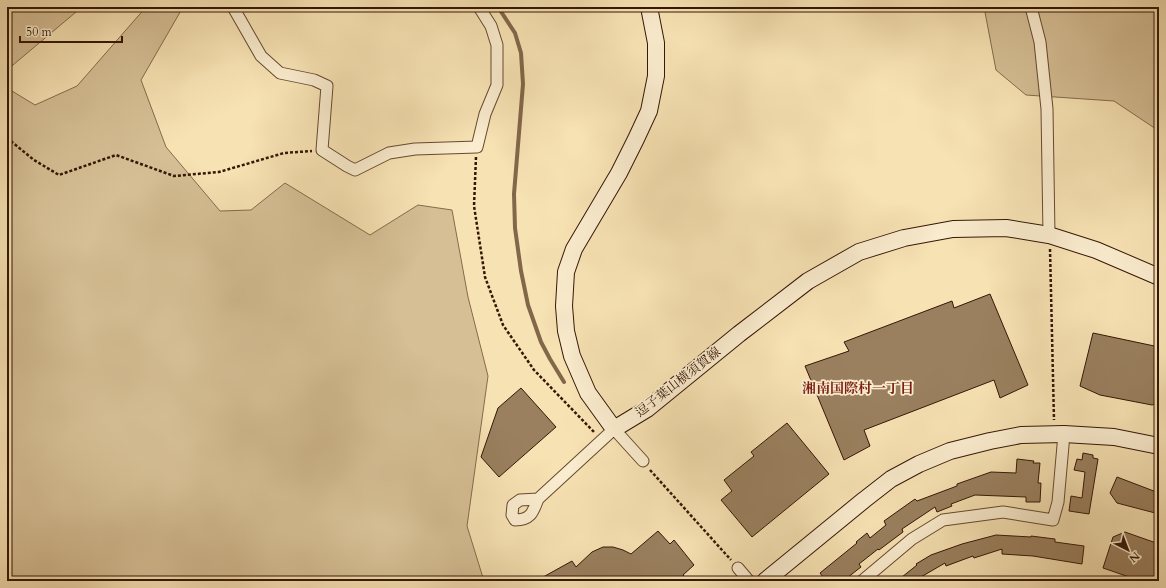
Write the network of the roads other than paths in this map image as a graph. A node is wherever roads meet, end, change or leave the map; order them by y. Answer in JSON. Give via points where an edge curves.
{"nodes":[{"id":1,"x":233,"y":7,"type":"edge"},
{"id":2,"x":479,"y":7,"type":"edge"},
{"id":3,"x":649,"y":7,"type":"edge"},
{"id":4,"x":1031,"y":7,"type":"edge"},
{"id":5,"x":1049,"y":235,"type":"junction"},
{"id":6,"x":1159,"y":277,"type":"edge"},
{"id":7,"x":614,"y":428,"type":"junction"},
{"id":8,"x":1059,"y":434,"type":"junction"},
{"id":9,"x":1159,"y":446,"type":"edge"},
{"id":10,"x":643,"y":461,"type":"road end"},
{"id":11,"x":538,"y":499,"type":"dead end"},
{"id":12,"x":738,"y":568,"type":"road end"},
{"id":13,"x":749,"y":581,"type":"edge"},
{"id":14,"x":764,"y":581,"type":"edge"},
{"id":15,"x":862,"y":581,"type":"edge"}],
"edges":[{"from":1,"to":2,"type":"street","via":[[261,56],[280,73],[314,80],[327,86],[322,150],[355,170],[389,153],[414,149],[477,147],[485,114],[497,85],[498,45],[491,26]]},
{"from":3,"to":7,"type":"main road","via":[[656,43],[656,76],[649,111],[619,173],[574,249],[566,272],[565,325],[572,356],[588,393]]},
{"from":4,"to":5,"type":"street","via":[[1040,42],[1047,110]]},
{"from":5,"to":6,"type":"main road","name":"逗子葉山横須賀線","via":[[1096,250]]},
{"from":5,"to":7,"type":"main road","name":"逗子葉山横須賀線","via":[[1006,228],[953,229],[904,238],[859,252],[808,281],[647,409]]},
{"from":7,"to":10,"type":"street"},
{"from":7,"to":11,"type":"street"},
{"from":8,"to":9,"type":"main road","via":[[1114,436]]},
{"from":8,"to":14,"type":"main road","via":[[1021,435],[990,441],[950,451],[919,464],[891,479]]},
{"from":8,"to":15,"type":"street","via":[[1058,502],[1053,520],[1003,512],[943,520],[912,539]]},
{"from":12,"to":13,"type":"street"}]}
